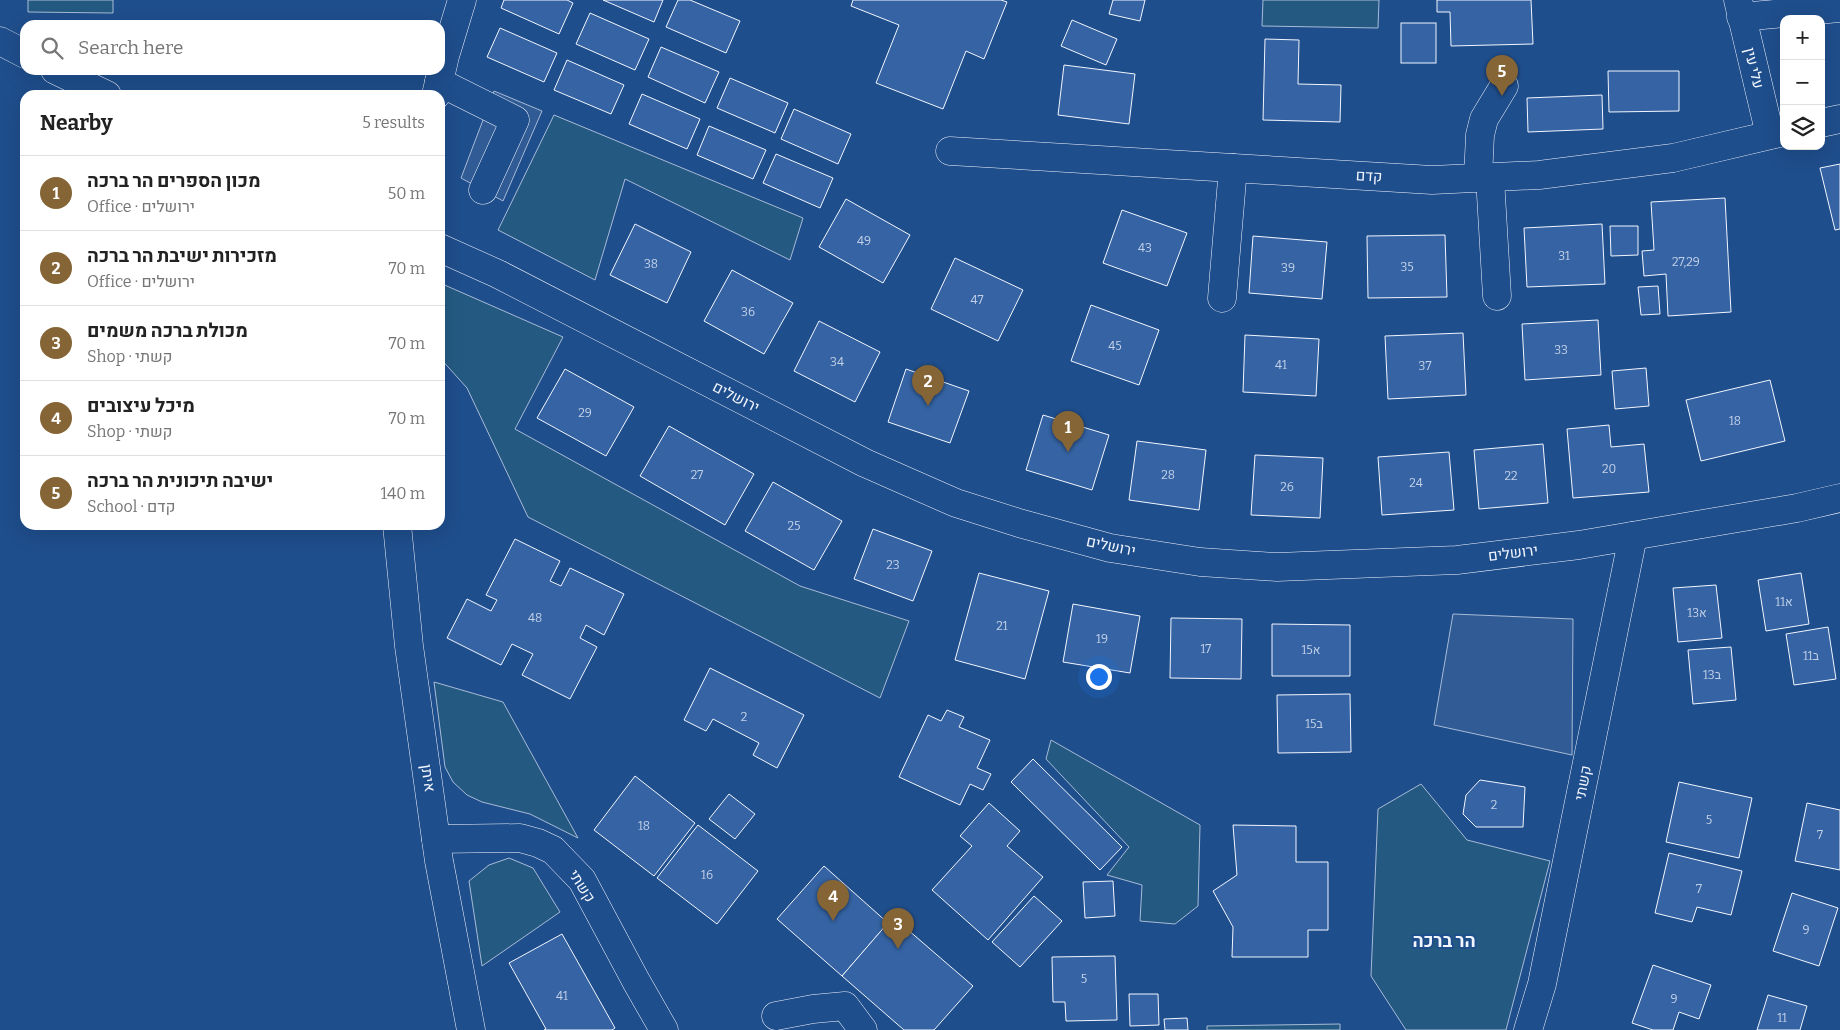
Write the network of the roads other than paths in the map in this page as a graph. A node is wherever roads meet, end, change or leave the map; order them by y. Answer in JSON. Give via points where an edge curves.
{"nodes":[{"id":1,"x":462,"y":0,"type":"edge"},
{"id":2,"x":1739,"y":8,"type":"edge"},
{"id":3,"x":1840,"y":8,"type":"edge"},
{"id":4,"x":0,"y":41,"type":"edge"},
{"id":5,"x":20,"y":51,"type":"edge"},
{"id":6,"x":445,"y":63,"type":"edge"},
{"id":7,"x":65,"y":75,"type":"edge"},
{"id":8,"x":442,"y":75,"type":"edge"},
{"id":9,"x":1504,"y":86,"type":"dead end"},
{"id":10,"x":438,"y":89,"type":"edge"},
{"id":11,"x":97,"y":90,"type":"edge"},
{"id":12,"x":445,"y":92,"type":"edge"},
{"id":13,"x":1840,"y":119,"type":"edge"},
{"id":14,"x":1825,"y":122,"type":"edge"},
{"id":15,"x":1777,"y":134,"type":"edge"},
{"id":16,"x":950,"y":151,"type":"dead end"},
{"id":17,"x":1233,"y":168,"type":"junction"},
{"id":18,"x":1484,"y":178,"type":"junction"},
{"id":19,"x":483,"y":190,"type":"dead end"},
{"id":20,"x":445,"y":250,"type":"edge"},
{"id":21,"x":1497,"y":296,"type":"dead end"},
{"id":22,"x":1222,"y":298,"type":"dead end"},
{"id":23,"x":1840,"y":498,"type":"edge"},
{"id":24,"x":397,"y":530,"type":"edge"},
{"id":25,"x":1633,"y":536,"type":"junction"},
{"id":26,"x":436,"y":839,"type":"junction"},
{"id":27,"x":776,"y":1016,"type":"dead end"},
{"id":28,"x":471,"y":1030,"type":"edge"},
{"id":29,"x":664,"y":1030,"type":"edge"},
{"id":30,"x":863,"y":1030,"type":"edge"},
{"id":31,"x":1528,"y":1030,"type":"edge"}],
"edges":[{"from":1,"to":6,"type":"street"},
{"from":2,"to":3,"type":"street"},
{"from":2,"to":15,"type":"street","name":"עלי עין"},
{"from":4,"to":5,"type":"street"},
{"from":7,"to":11,"type":"street"},
{"from":8,"to":10,"type":"street"},
{"from":9,"to":18,"type":"street","via":[[1484,118],[1480,135]]},
{"from":12,"to":19,"type":"street","via":[[516,120]]},
{"from":13,"to":14,"type":"street"},
{"from":15,"to":18,"type":"street","name":"קדם","via":[[1672,158],[1539,175]]},
{"from":16,"to":17,"type":"street","name":"קדם"},
{"from":17,"to":18,"type":"street","name":"קדם","via":[[1432,180]]},
{"from":17,"to":22,"type":"street"},
{"from":18,"to":21,"type":"street"},
{"from":20,"to":25,"type":"street","name":"ירושלים","via":[[498,274],[865,464],[956,502],[1110,548],[1200,562],[1277,567],[1457,560]]},
{"from":23,"to":25,"type":"street","name":"ירושלים"},
{"from":24,"to":26,"type":"street","name":"איתן","via":[[409,646]]},
{"from":25,"to":31,"type":"street","name":"קשתי","via":[[1542,984]]},
{"from":26,"to":28,"type":"street","name":"איתן"},
{"from":26,"to":29,"type":"street","name":"קשתי","via":[[520,838],[553,850],[582,880]]},
{"from":27,"to":30,"type":"street","via":[[845,1006]]}]}
